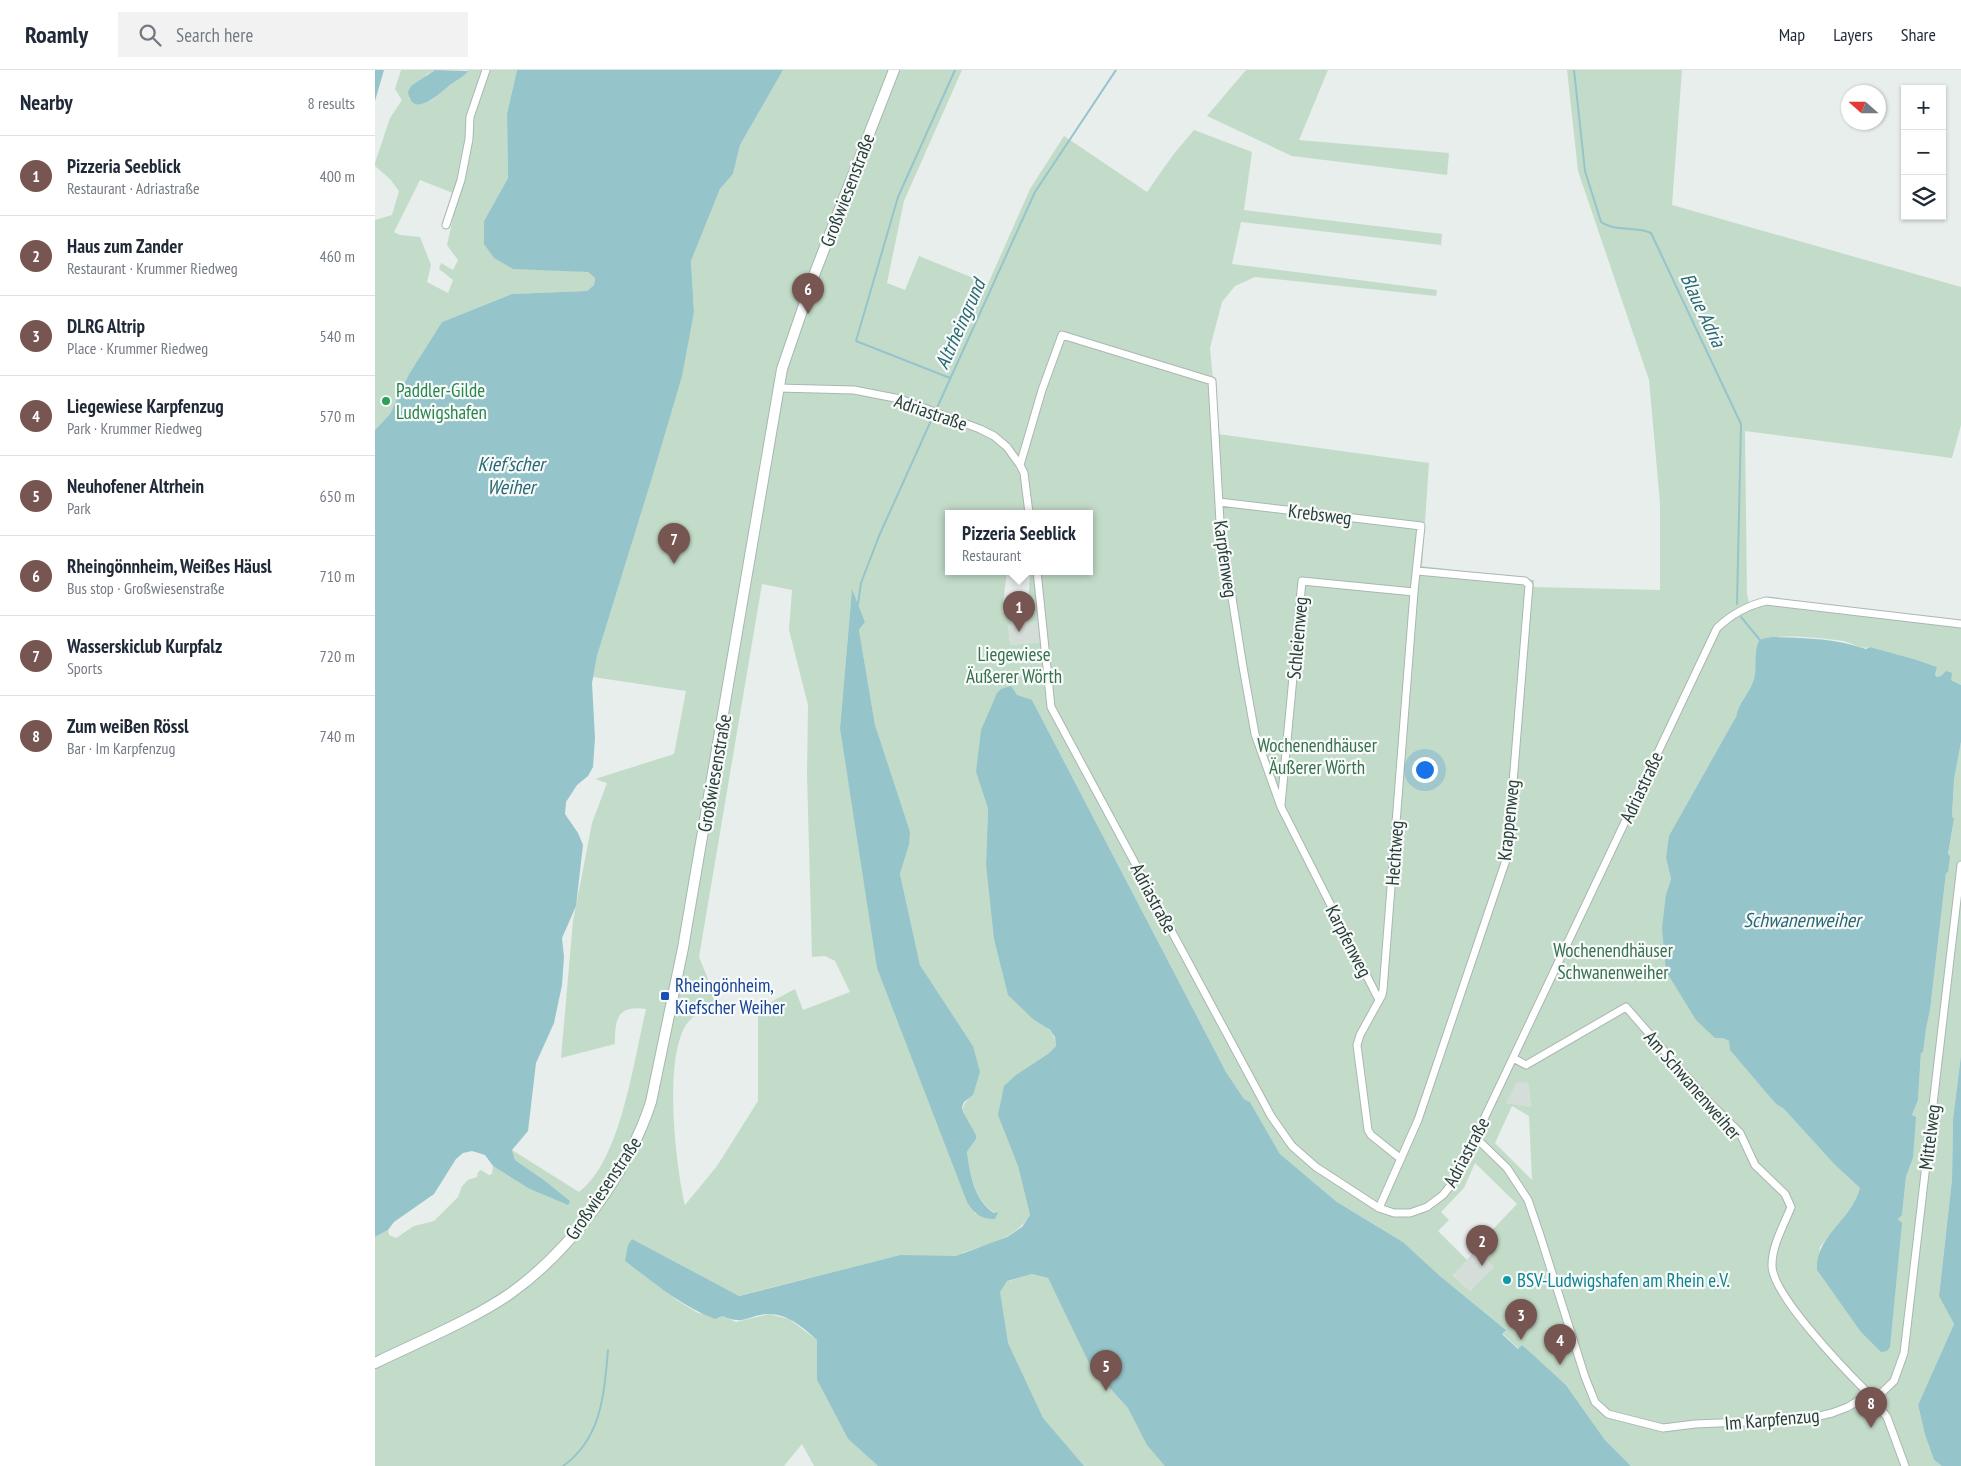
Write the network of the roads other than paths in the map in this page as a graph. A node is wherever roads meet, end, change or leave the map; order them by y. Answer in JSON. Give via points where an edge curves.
{"nodes":[{"id":1,"x":486,"y":70,"type":"edge"},
{"id":2,"x":894,"y":70,"type":"edge"},
{"id":3,"x":446,"y":225,"type":"dead end"},
{"id":4,"x":778,"y":388,"type":"junction"},
{"id":5,"x":1020,"y":465,"type":"junction"},
{"id":6,"x":1219,"y":502,"type":"junction"},
{"id":7,"x":1029,"y":510,"type":"edge"},
{"id":8,"x":1421,"y":526,"type":"joint"},
{"id":9,"x":1417,"y":571,"type":"junction"},
{"id":10,"x":1037,"y":575,"type":"edge"},
{"id":11,"x":1414,"y":592,"type":"junction"},
{"id":12,"x":1961,"y":624,"type":"edge"},
{"id":13,"x":1281,"y":807,"type":"junction"},
{"id":14,"x":1961,"y":865,"type":"edge"},
{"id":15,"x":1379,"y":1000,"type":"junction"},
{"id":16,"x":1513,"y":1058,"type":"junction"},
{"id":17,"x":1475,"y":1136,"type":"junction"},
{"id":18,"x":1401,"y":1159,"type":"junction"},
{"id":19,"x":1379,"y":1208,"type":"junction"},
{"id":20,"x":375,"y":1363,"type":"edge"},
{"id":21,"x":1872,"y":1397,"type":"junction"},
{"id":22,"x":1905,"y":1466,"type":"edge"}],
"edges":[{"from":1,"to":3,"type":"street","via":[[470,117],[461,180]]},
{"from":2,"to":4,"type":"street","name":"Großwiesenstraße","via":[[792,336]]},
{"from":4,"to":5,"type":"street","name":"Adriastraße","via":[[854,390],[900,399],[994,436]]},
{"from":4,"to":20,"type":"street","name":"Großwiesenstraße","via":[[683,948],[651,1102],[638,1138],[575,1233],[530,1278],[485,1308]]},
{"from":5,"to":6,"type":"street","name":"Karpfenweg","via":[[1041,390],[1061,335],[1212,381]]},
{"from":5,"to":7,"type":"street","name":"Adriastraße"},
{"from":6,"to":8,"type":"street","name":"Krebsweg"},
{"from":6,"to":13,"type":"street","name":"Karpfenweg","via":[[1251,713],[1259,747]]},
{"from":8,"to":9,"type":"street","name":"Hechtweg"},
{"from":9,"to":11,"type":"street","name":"Hechtweg"},
{"from":9,"to":18,"type":"street","name":"Krappenweg","via":[[1525,581],[1529,585],[1507,857],[1423,1108]]},
{"from":10,"to":19,"type":"street","name":"Adriastraße","via":[[1051,707],[1081,763],[1283,1136],[1316,1166]]},
{"from":11,"to":13,"type":"street","name":"Schleienweg","via":[[1302,581]]},
{"from":11,"to":15,"type":"street","name":"Hechtweg","via":[[1383,990]]},
{"from":12,"to":16,"type":"street","name":"Adriastraße","via":[[1766,602],[1749,605],[1730,615],[1717,628]]},
{"from":13,"to":15,"type":"street","name":"Karpfenweg"},
{"from":14,"to":21,"type":"street","name":"Mittelweg","via":[[1904,1353],[1895,1381]]},
{"from":15,"to":18,"type":"street","name":"Hechtweg","via":[[1358,1040],[1367,1124],[1371,1135]]},
{"from":16,"to":17,"type":"street","name":"Adriastraße"},
{"from":16,"to":21,"type":"street","name":"Am Schwanenweiher","via":[[1526,1065],[1626,1007],[1740,1134],[1755,1165],[1785,1194],[1791,1207],[1774,1252],[1772,1266],[1775,1278],[1832,1357]]},
{"from":17,"to":19,"type":"street","name":"Adriastraße","via":[[1455,1180],[1443,1195],[1410,1213],[1394,1213]]},
{"from":17,"to":21,"type":"street","name":"Im Karpfenzug","via":[[1507,1168],[1528,1200],[1585,1377],[1595,1402],[1608,1414],[1663,1428],[1815,1417]]},
{"from":18,"to":19,"type":"street","name":"Krappenweg"},
{"from":21,"to":22,"type":"street","via":[[1887,1417]]}]}
